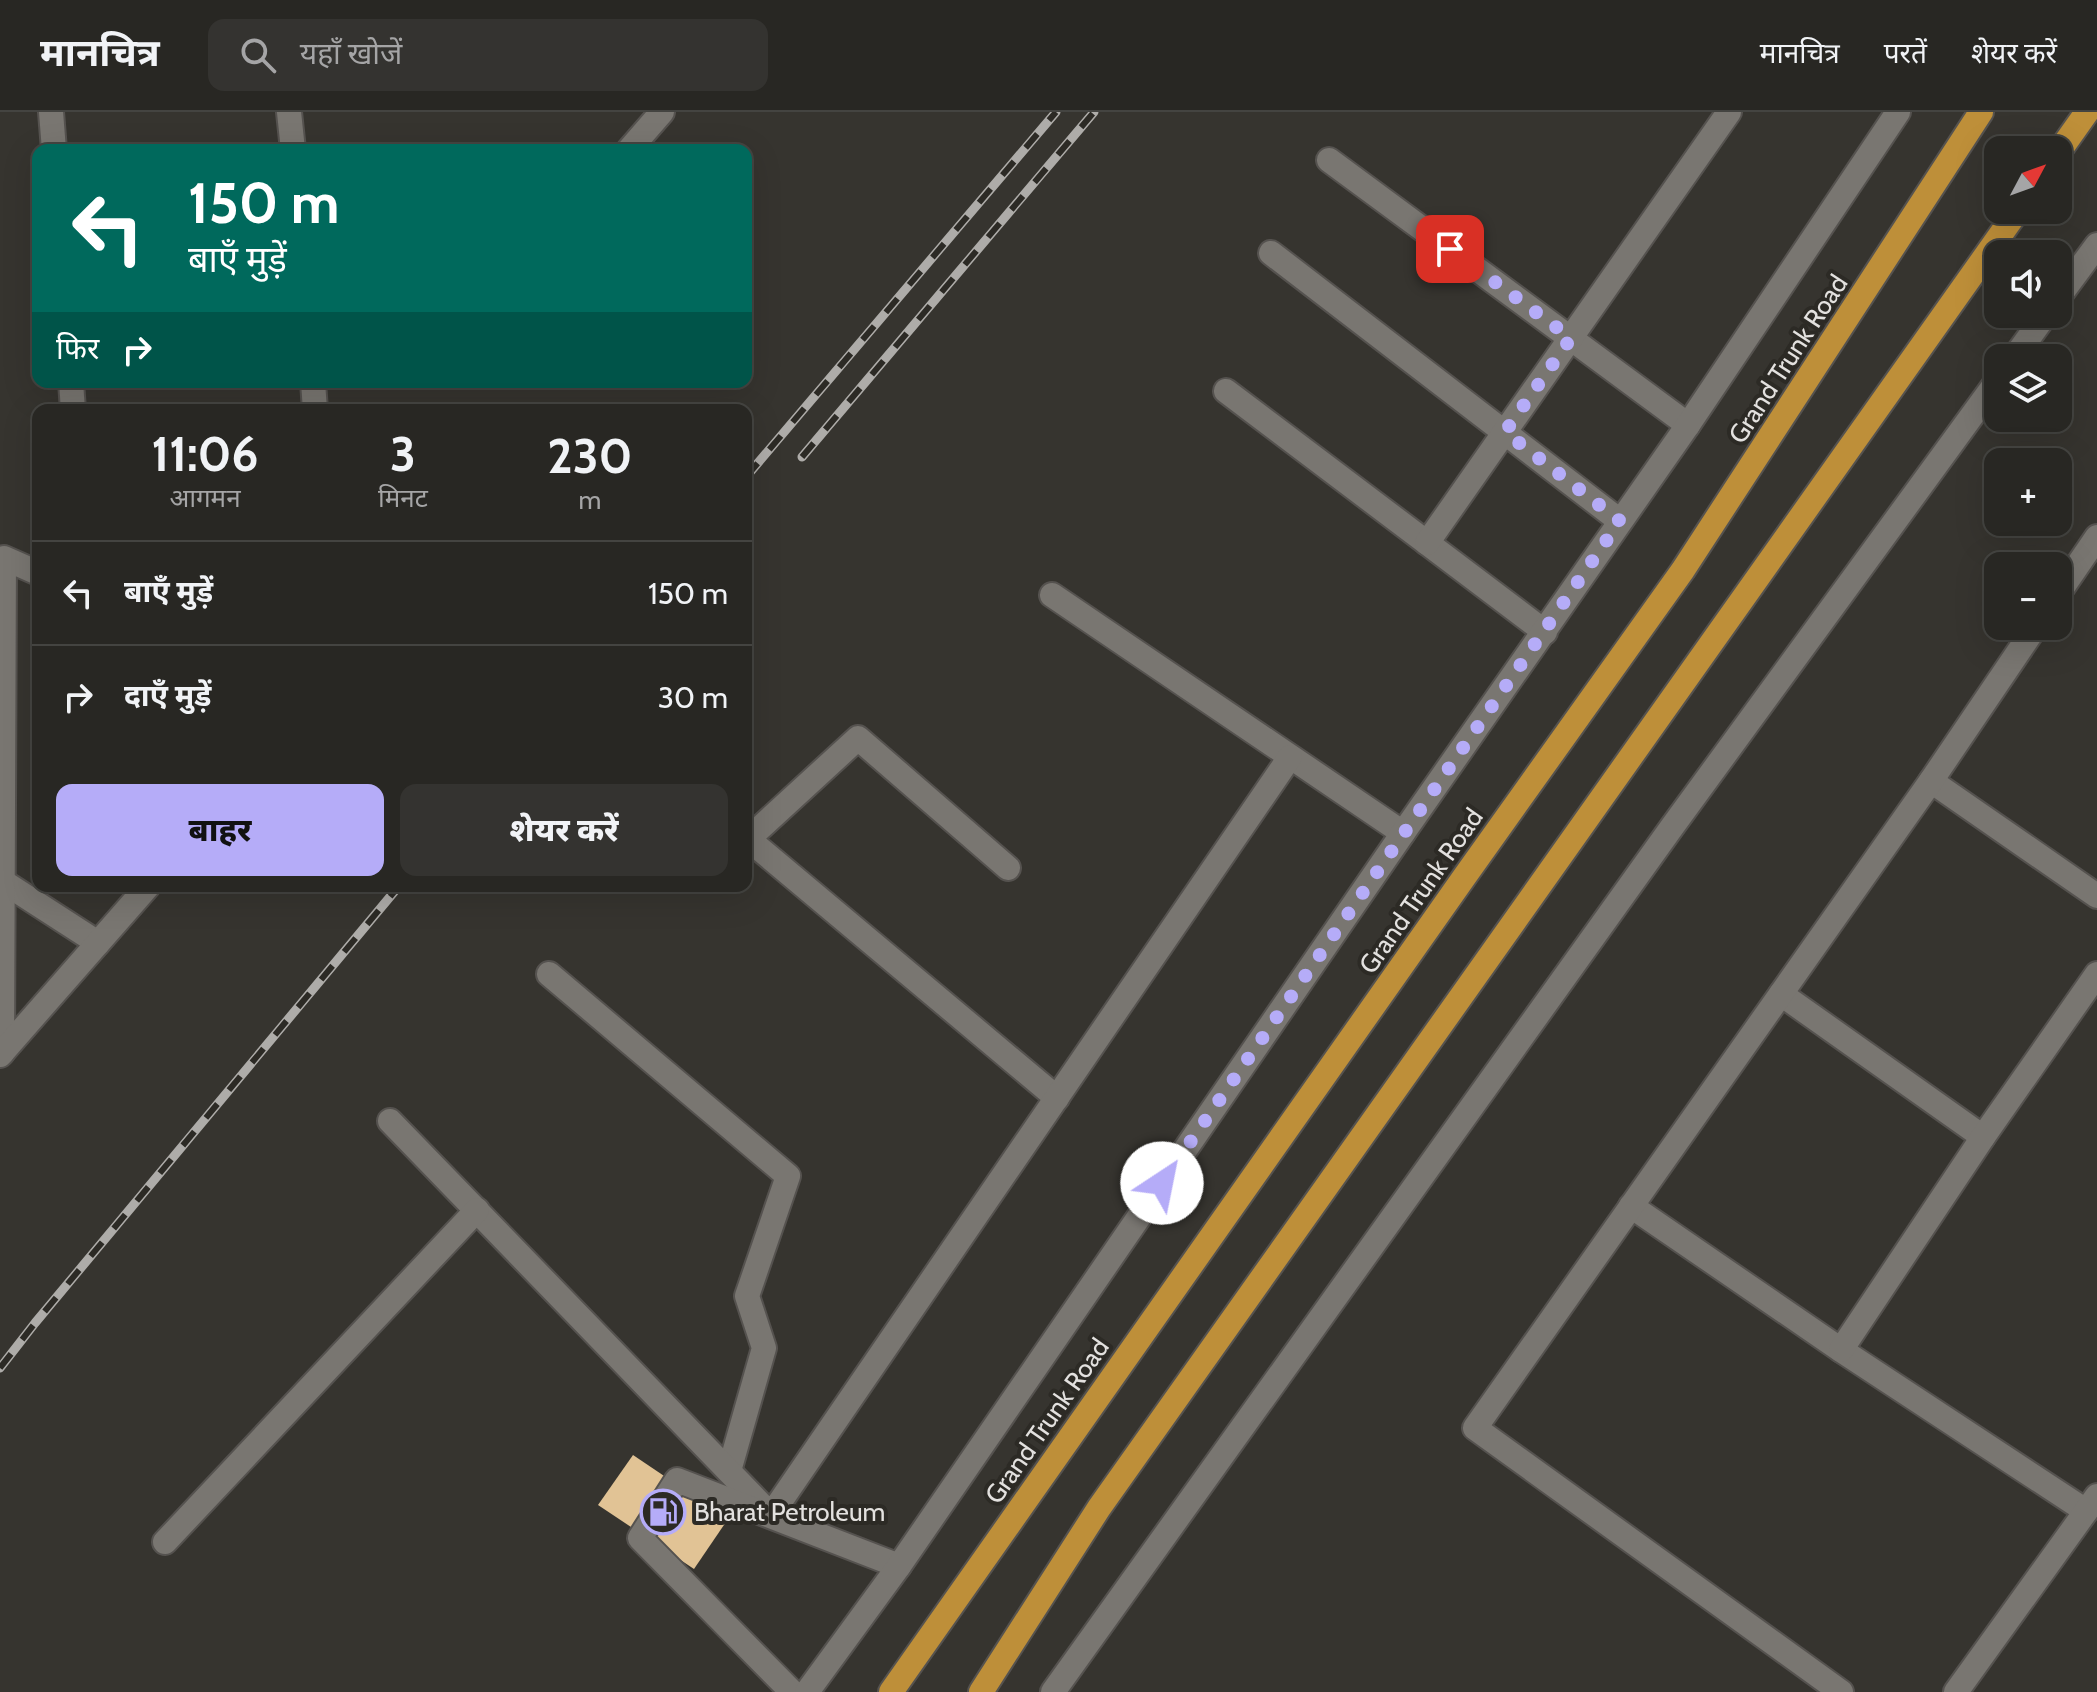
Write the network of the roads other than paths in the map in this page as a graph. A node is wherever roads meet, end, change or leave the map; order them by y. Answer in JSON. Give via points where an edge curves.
{"nodes":[{"id":1,"x":51,"y":112,"type":"edge"},
{"id":2,"x":289,"y":112,"type":"edge"},
{"id":3,"x":662,"y":112,"type":"edge"},
{"id":4,"x":1729,"y":112,"type":"edge"},
{"id":5,"x":1898,"y":112,"type":"edge"},
{"id":6,"x":1981,"y":112,"type":"edge"},
{"id":7,"x":2087,"y":112,"type":"edge"},
{"id":8,"x":2070,"y":136,"type":"edge"},
{"id":9,"x":54,"y":144,"type":"edge"},
{"id":10,"x":292,"y":144,"type":"edge"},
{"id":11,"x":634,"y":144,"type":"edge"},
{"id":12,"x":1329,"y":160,"type":"dead end"},
{"id":13,"x":2008,"y":224,"type":"edge"},
{"id":14,"x":2097,"y":245,"type":"edge"},
{"id":15,"x":1271,"y":253,"type":"dead end"},
{"id":16,"x":2072,"y":279,"type":"edge"},
{"id":17,"x":1571,"y":338,"type":"junction"},
{"id":18,"x":1226,"y":391,"type":"dead end"},
{"id":19,"x":1984,"y":399,"type":"edge"},
{"id":20,"x":1688,"y":425,"type":"junction"},
{"id":21,"x":1505,"y":432,"type":"junction"},
{"id":22,"x":1620,"y":521,"type":"junction"},
{"id":23,"x":2097,"y":537,"type":"edge"},
{"id":24,"x":1427,"y":543,"type":"junction"},
{"id":25,"x":32,"y":570,"type":"edge"},
{"id":26,"x":2072,"y":574,"type":"edge"},
{"id":27,"x":1052,"y":595,"type":"dead end"},
{"id":28,"x":1545,"y":632,"type":"junction"},
{"id":29,"x":2027,"y":640,"type":"edge"},
{"id":30,"x":1290,"y":757,"type":"junction"},
{"id":31,"x":1931,"y":781,"type":"junction"},
{"id":32,"x":1403,"y":833,"type":"junction"},
{"id":33,"x":752,"y":835,"type":"edge"},
{"id":34,"x":752,"y":842,"type":"edge"},
{"id":35,"x":1008,"y":868,"type":"dead end"},
{"id":36,"x":2,"y":881,"type":"junction"},
{"id":37,"x":143,"y":892,"type":"edge"},
{"id":38,"x":2097,"y":896,"type":"edge"},
{"id":39,"x":98,"y":943,"type":"junction"},
{"id":40,"x":549,"y":974,"type":"dead end"},
{"id":41,"x":2097,"y":974,"type":"edge"},
{"id":42,"x":1781,"y":994,"type":"junction"},
{"id":43,"x":1,"y":1054,"type":"edge"},
{"id":44,"x":1057,"y":1098,"type":"junction"},
{"id":45,"x":390,"y":1121,"type":"dead end"},
{"id":46,"x":1983,"y":1137,"type":"junction"},
{"id":47,"x":1631,"y":1206,"type":"junction"},
{"id":48,"x":477,"y":1210,"type":"junction"},
{"id":49,"x":1841,"y":1350,"type":"junction"},
{"id":50,"x":729,"y":1471,"type":"junction"},
{"id":51,"x":2092,"y":1504,"type":"edge"},
{"id":52,"x":165,"y":1542,"type":"dead end"},
{"id":53,"x":899,"y":1566,"type":"junction"},
{"id":54,"x":792,"y":1692,"type":"edge"},
{"id":55,"x":807,"y":1692,"type":"edge"},
{"id":56,"x":891,"y":1692,"type":"edge"},
{"id":57,"x":981,"y":1692,"type":"edge"},
{"id":58,"x":1053,"y":1692,"type":"edge"},
{"id":59,"x":1841,"y":1692,"type":"edge"},
{"id":60,"x":1956,"y":1692,"type":"edge"}],
"edges":[{"from":1,"to":9,"type":"street"},
{"from":2,"to":10,"type":"street"},
{"from":3,"to":11,"type":"street"},
{"from":4,"to":17,"type":"street"},
{"from":5,"to":20,"type":"street"},
{"from":6,"to":56,"type":"highway","name":"Grand Trunk Road","via":[[1683,570]]},
{"from":7,"to":8,"type":"highway"},
{"from":12,"to":17,"type":"street"},
{"from":13,"to":57,"type":"highway","via":[[1099,1508]]},
{"from":14,"to":16,"type":"street"},
{"from":15,"to":21,"type":"street"},
{"from":17,"to":20,"type":"street"},
{"from":17,"to":21,"type":"street"},
{"from":18,"to":24,"type":"street"},
{"from":19,"to":58,"type":"street"},
{"from":20,"to":22,"type":"street"},
{"from":21,"to":22,"type":"street"},
{"from":21,"to":24,"type":"street"},
{"from":22,"to":28,"type":"street"},
{"from":23,"to":26,"type":"street"},
{"from":24,"to":28,"type":"street"},
{"from":25,"to":36,"type":"street","via":[[4,558]]},
{"from":27,"to":30,"type":"street"},
{"from":28,"to":32,"type":"street"},
{"from":29,"to":31,"type":"street"},
{"from":30,"to":32,"type":"street"},
{"from":30,"to":44,"type":"street"},
{"from":31,"to":38,"type":"street"},
{"from":31,"to":42,"type":"street"},
{"from":32,"to":53,"type":"street"},
{"from":33,"to":35,"type":"street","via":[[858,738]]},
{"from":34,"to":44,"type":"street"},
{"from":36,"to":39,"type":"street"},
{"from":36,"to":43,"type":"street"},
{"from":37,"to":39,"type":"street"},
{"from":39,"to":43,"type":"street"},
{"from":40,"to":50,"type":"street","via":[[788,1176],[747,1296],[764,1348]]},
{"from":41,"to":46,"type":"street"},
{"from":42,"to":46,"type":"street"},
{"from":42,"to":47,"type":"street"},
{"from":44,"to":50,"type":"street","via":[[771,1515]]},
{"from":45,"to":48,"type":"street"},
{"from":46,"to":49,"type":"street"},
{"from":47,"to":49,"type":"street"},
{"from":47,"to":59,"type":"street","via":[[1475,1428]]},
{"from":48,"to":50,"type":"street"},
{"from":48,"to":52,"type":"street"},
{"from":49,"to":51,"type":"street"},
{"from":51,"to":60,"type":"street"},
{"from":53,"to":54,"type":"street","via":[[677,1480],[640,1538]]},
{"from":53,"to":55,"type":"street"}]}
